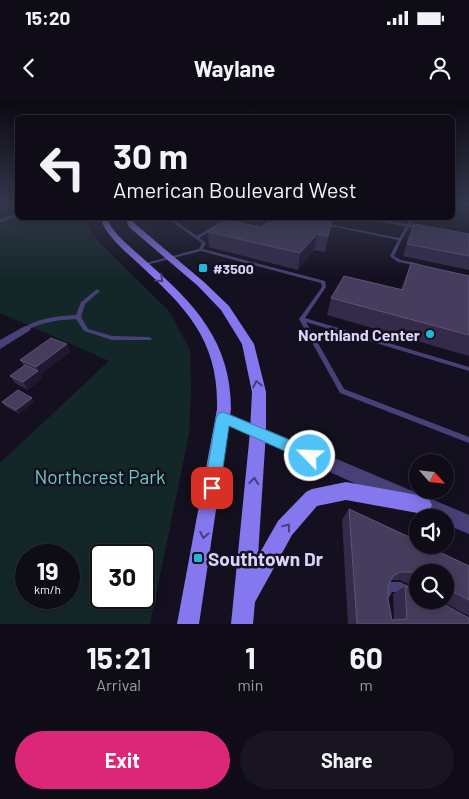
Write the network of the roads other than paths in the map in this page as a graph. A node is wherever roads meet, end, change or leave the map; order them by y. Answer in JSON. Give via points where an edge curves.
{"nodes":[{"id":1,"x":107,"y":228,"type":"edge"},
{"id":2,"x":136,"y":228,"type":"edge"},
{"id":3,"x":183,"y":228,"type":"edge"},
{"id":4,"x":212,"y":228,"type":"edge"},
{"id":5,"x":346,"y":228,"type":"edge"},
{"id":6,"x":407,"y":228,"type":"edge"},
{"id":7,"x":426,"y":228,"type":"edge"},
{"id":8,"x":434,"y":230,"type":"edge"},
{"id":9,"x":196,"y":238,"type":"junction"},
{"id":10,"x":400,"y":239,"type":"junction"},
{"id":11,"x":201,"y":250,"type":"junction"},
{"id":12,"x":171,"y":258,"type":"junction"},
{"id":13,"x":144,"y":265,"type":"junction"},
{"id":14,"x":426,"y":267,"type":"edge"},
{"id":15,"x":98,"y":291,"type":"dead end"},
{"id":16,"x":78,"y":317,"type":"junction"},
{"id":17,"x":302,"y":319,"type":"junction"},
{"id":18,"x":25,"y":329,"type":"joint"},
{"id":19,"x":149,"y":339,"type":"dead end"},
{"id":20,"x":0,"y":345,"type":"edge"},
{"id":21,"x":469,"y":369,"type":"edge"},
{"id":22,"x":223,"y":418,"type":"junction"},
{"id":23,"x":258,"y":432,"type":"junction"},
{"id":24,"x":469,"y":440,"type":"edge"},
{"id":25,"x":423,"y":505,"type":"junction"},
{"id":26,"x":469,"y":525,"type":"edge"},
{"id":27,"x":409,"y":592,"type":"edge"},
{"id":28,"x":244,"y":599,"type":"junction"},
{"id":29,"x":385,"y":604,"type":"edge"},
{"id":30,"x":188,"y":624,"type":"edge"},
{"id":31,"x":242,"y":624,"type":"edge"}],
"edges":[{"from":1,"to":13,"type":"main road"},
{"from":2,"to":12,"type":"main road"},
{"from":3,"to":9,"type":"lane"},
{"from":4,"to":9,"type":"lane"},
{"from":5,"to":10,"type":"lane"},
{"from":6,"to":10,"type":"lane"},
{"from":7,"to":8,"type":"street"},
{"from":9,"to":11,"type":"lane","via":[[204,243]]},
{"from":10,"to":14,"type":"lane","via":[[392,256]]},
{"from":11,"to":12,"type":"lane"},
{"from":11,"to":17,"type":"lane","via":[[323,282],[324,287]]},
{"from":12,"to":13,"type":"lane"},
{"from":23,"to":12,"type":"main road","one_way":true,"via":[[259,392],[248,344],[226,308]]},
{"from":13,"to":22,"type":"main road","one_way":true,"via":[[190,307],[206,329],[223,378]]},
{"from":15,"to":16,"type":"lane","via":[[83,303]]},
{"from":16,"to":18,"type":"lane","via":[[52,318]]},
{"from":16,"to":19,"type":"lane","via":[[86,330],[112,338]]},
{"from":17,"to":21,"type":"lane"},
{"from":17,"to":24,"type":"lane","via":[[342,391]]},
{"from":18,"to":20,"type":"street"},
{"from":22,"to":23,"type":"street"},
{"from":22,"to":30,"type":"main road","one_way":true},
{"from":23,"to":25,"type":"street"},
{"from":28,"to":23,"type":"main road","one_way":true},
{"from":25,"to":26,"type":"street"},
{"from":28,"to":25,"type":"main road","one_way":true,"via":[[285,528],[312,498],[346,492]]},
{"from":27,"to":29,"type":"lane","via":[[389,587],[384,594]]},
{"from":28,"to":31,"type":"main road"}]}
